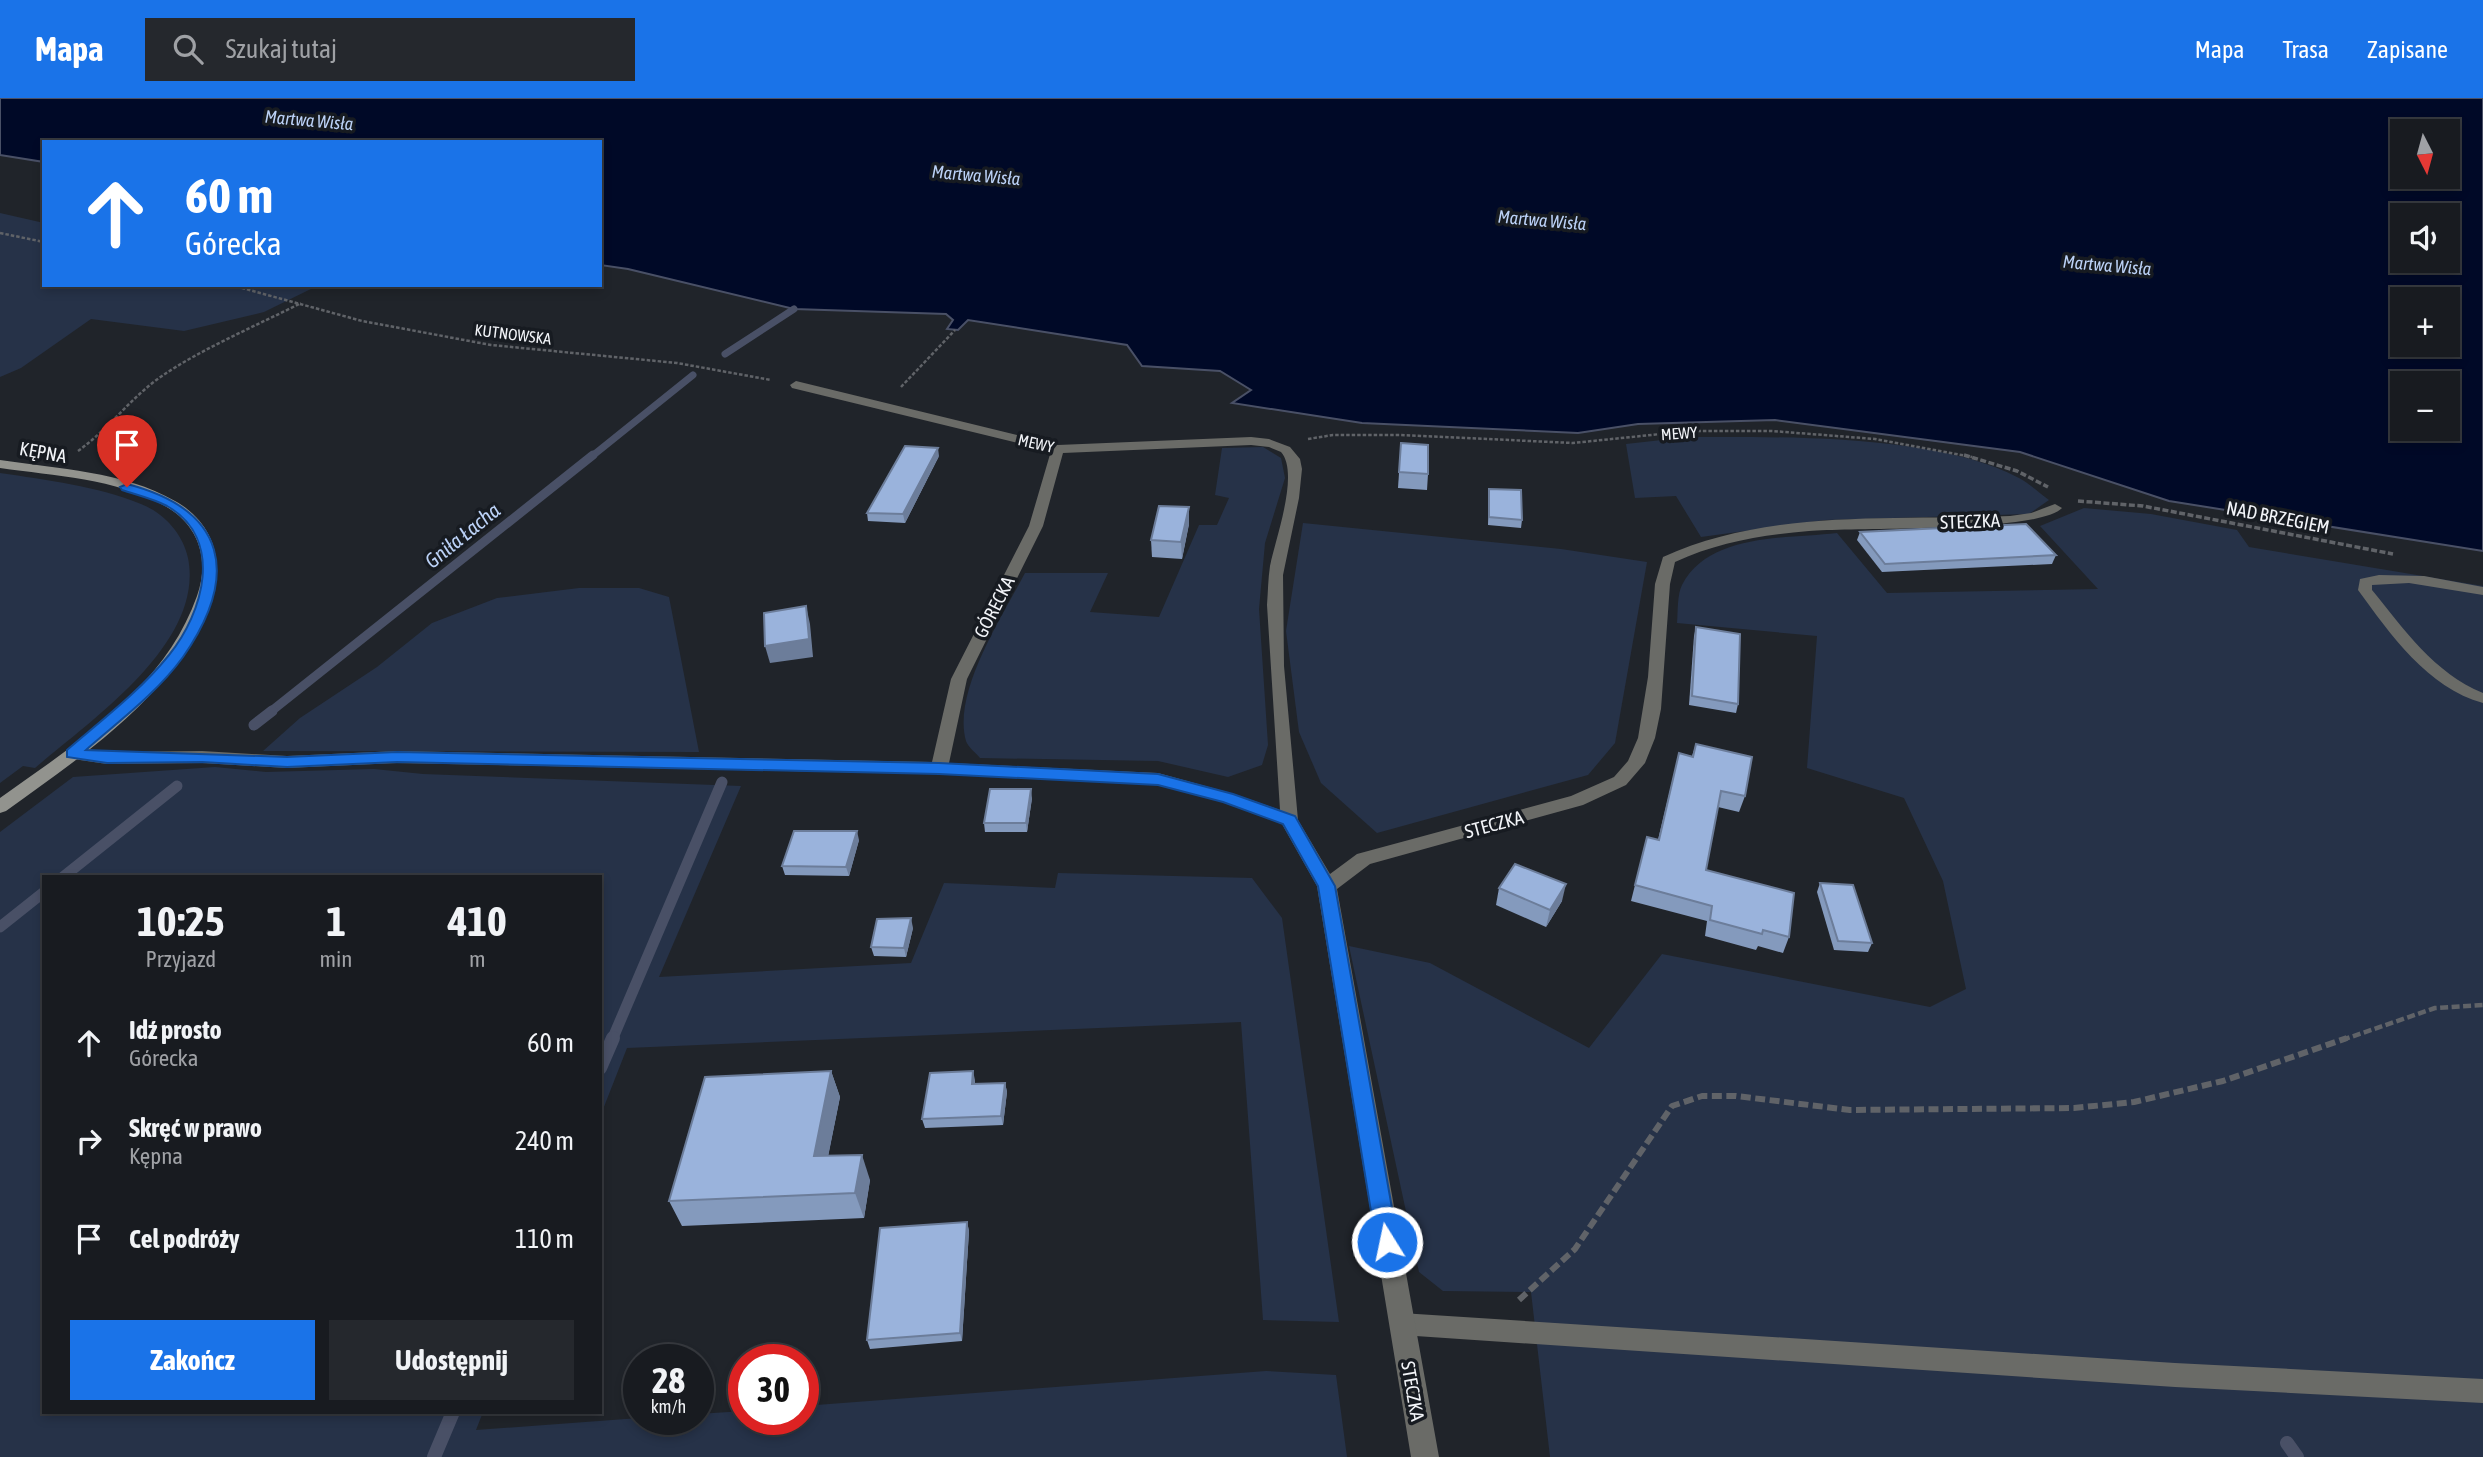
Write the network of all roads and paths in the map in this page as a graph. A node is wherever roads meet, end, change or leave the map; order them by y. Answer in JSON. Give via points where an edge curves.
{"nodes":[{"id":1,"x":0,"y":233,"type":"edge"},
{"id":2,"x":42,"y":242,"type":"edge"},
{"id":3,"x":239,"y":287,"type":"edge"},
{"id":4,"x":302,"y":302,"type":"junction"},
{"id":5,"x":955,"y":330,"type":"dead end"},
{"id":6,"x":796,"y":385,"type":"joint"},
{"id":7,"x":880,"y":407,"type":"junction"},
{"id":8,"x":1282,"y":447,"type":"junction"},
{"id":9,"x":1058,"y":449,"type":"junction"},
{"id":10,"x":0,"y":464,"type":"edge"},
{"id":11,"x":47,"y":472,"type":"junction"},
{"id":12,"x":2060,"y":500,"type":"junction"},
{"id":13,"x":2405,"y":557,"type":"dead end"},
{"id":14,"x":2483,"y":591,"type":"edge"},
{"id":15,"x":2483,"y":698,"type":"edge"},
{"id":16,"x":73,"y":753,"type":"junction"},
{"id":17,"x":939,"y":768,"type":"junction"},
{"id":18,"x":0,"y":807,"type":"edge"},
{"id":19,"x":1289,"y":820,"type":"junction"},
{"id":20,"x":1327,"y":886,"type":"junction"},
{"id":21,"x":2483,"y":1005,"type":"edge"},
{"id":22,"x":1401,"y":1324,"type":"junction"},
{"id":23,"x":1485,"y":1332,"type":"junction"},
{"id":24,"x":2483,"y":1391,"type":"edge"},
{"id":25,"x":1425,"y":1457,"type":"edge"}],
"edges":[{"from":1,"to":2,"type":"path"},
{"from":3,"to":4,"type":"path","name":"KUTNOWSKA"},
{"from":4,"to":6,"type":"path","name":"KUTNOWSKA","via":[[362,321],[491,345],[677,363]]},
{"from":4,"to":11,"type":"path","via":[[163,374],[101,435]]},
{"from":5,"to":7,"type":"path"},
{"from":6,"to":7,"type":"street","name":"MEWY"},
{"from":7,"to":9,"type":"street","name":"MEWY"},
{"from":8,"to":9,"type":"street","name":"MEWY","via":[[1233,441]]},
{"from":8,"to":12,"type":"path","name":"MEWY","via":[[1321,435],[1576,443],[1730,429],[1813,433],[1938,449],[2015,468]]},
{"from":8,"to":19,"type":"street","via":[[1292,457],[1295,469],[1276,575]]},
{"from":9,"to":17,"type":"street","name":"GÓRECKA","via":[[1036,526],[959,679]]},
{"from":10,"to":11,"type":"street","name":"KĘPNA"},
{"from":11,"to":16,"type":"street","name":"KĘPNA","via":[[127,487],[172,504],[193,520],[210,551],[211,574],[203,605],[177,655]]},
{"from":12,"to":13,"type":"path","name":"NAD BRZEGIEM","via":[[2143,506]]},
{"from":12,"to":20,"type":"street","name":"STECZKA","via":[[2046,514],[2012,519],[1836,526],[1689,547],[1668,560],[1659,587],[1654,708],[1627,775],[1577,801],[1364,859]]},
{"from":14,"to":15,"type":"lane","via":[[2382,577],[2365,582],[2365,590],[2436,673]]},
{"from":16,"to":17,"type":"street","via":[[107,758],[287,762],[397,757]]},
{"from":16,"to":18,"type":"street","name":"KĘPNA"},
{"from":17,"to":19,"type":"street","via":[[1158,779]]},
{"from":19,"to":20,"type":"street"},
{"from":20,"to":22,"type":"street","name":"STECZKA"},
{"from":21,"to":23,"type":"path","via":[[2435,1007],[2223,1082],[2134,1102],[2074,1108],[1850,1110],[1736,1096],[1672,1106],[1575,1249]]},
{"from":22,"to":23,"type":"lane"},
{"from":22,"to":25,"type":"street","name":"STECZKA"},
{"from":23,"to":24,"type":"lane"}]}
